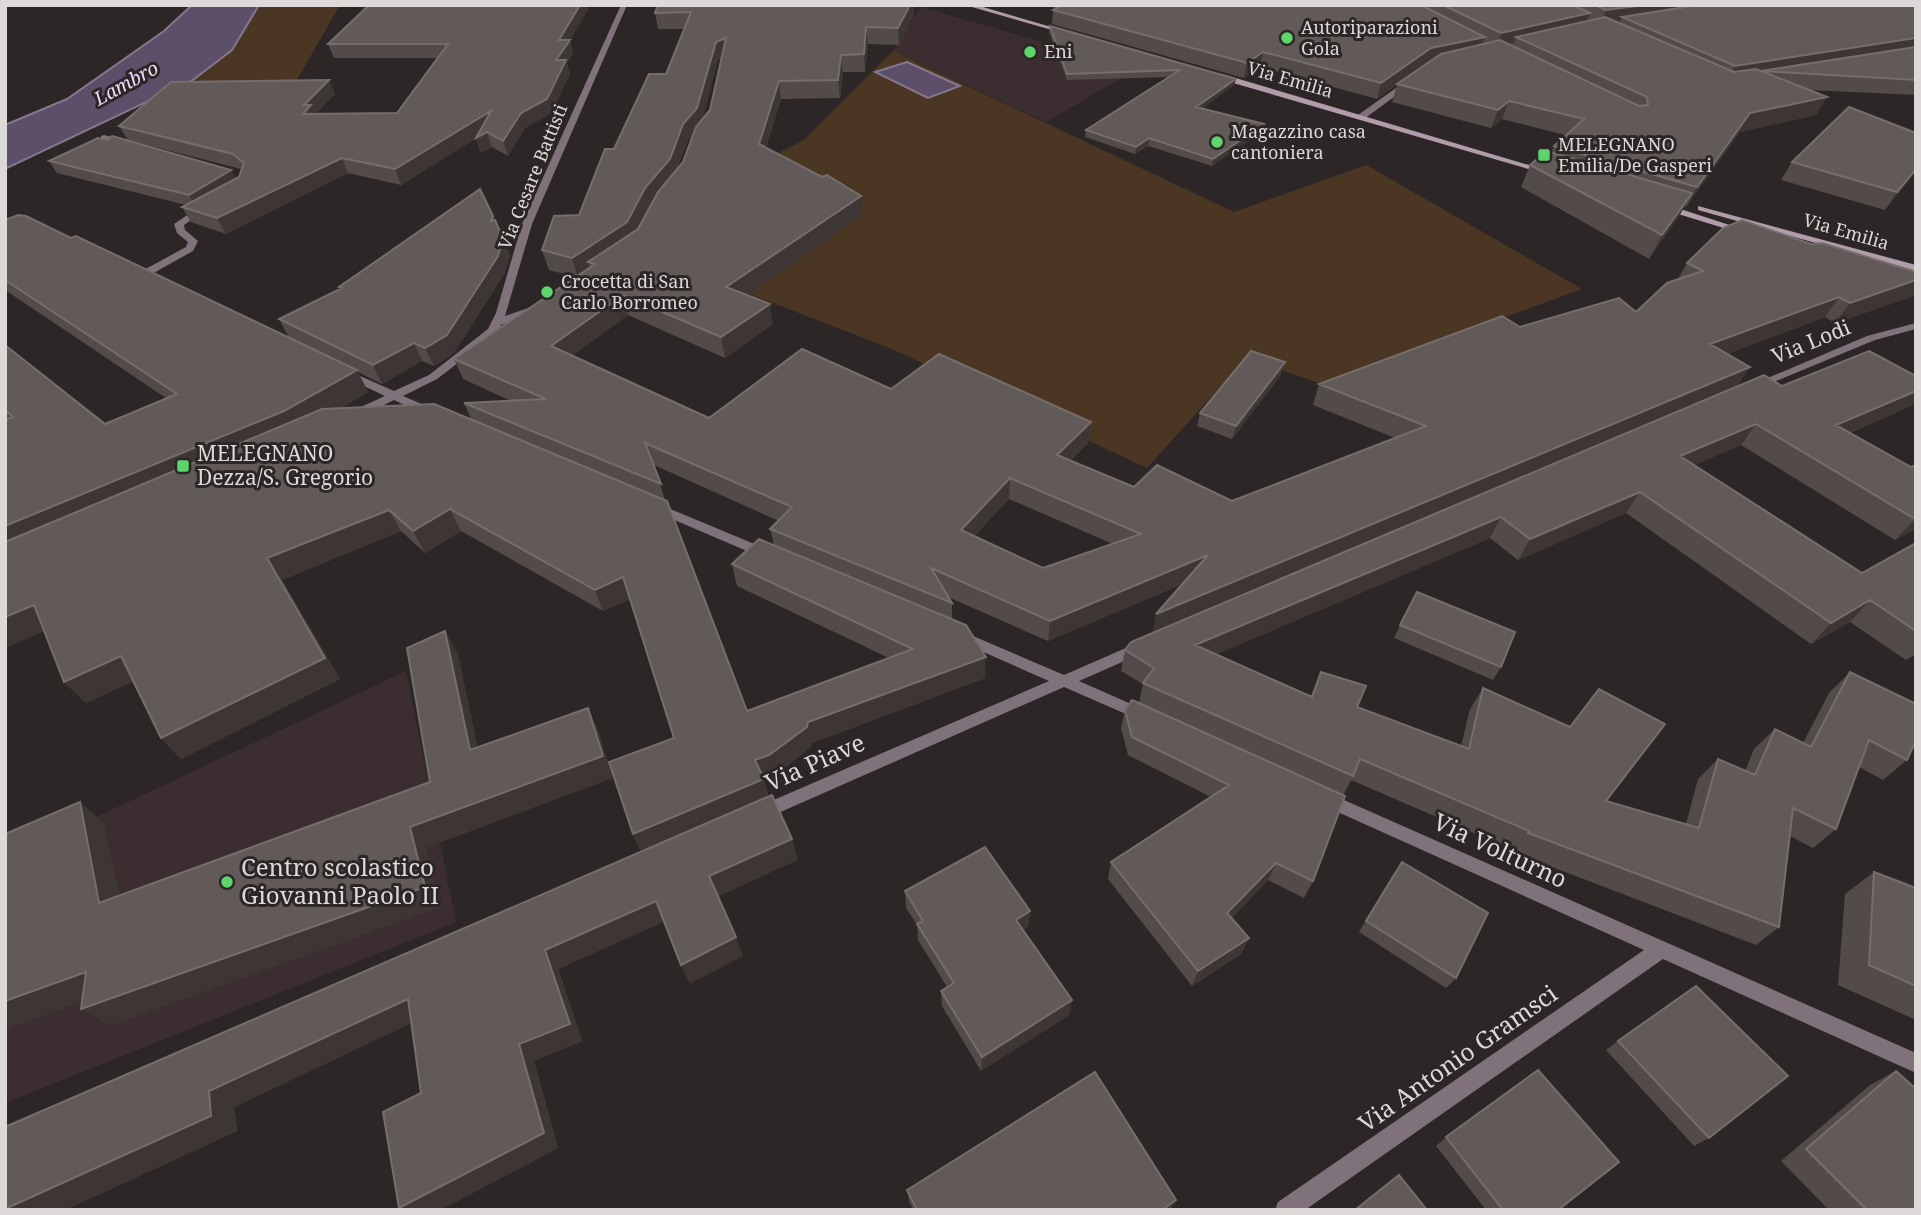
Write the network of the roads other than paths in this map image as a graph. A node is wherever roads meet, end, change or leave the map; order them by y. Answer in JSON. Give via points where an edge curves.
{"nodes":[{"id":1,"x":624,"y":5,"type":"edge"},
{"id":2,"x":968,"y":5,"type":"edge"},
{"id":3,"x":1082,"y":37,"type":"edge"},
{"id":4,"x":1214,"y":75,"type":"edge"},
{"id":5,"x":1421,"y":75,"type":"edge"},
{"id":6,"x":1362,"y":117,"type":"junction"},
{"id":7,"x":104,"y":138,"type":"edge"},
{"id":8,"x":144,"y":149,"type":"edge"},
{"id":9,"x":1560,"y":173,"type":"edge"},
{"id":10,"x":215,"y":202,"type":"edge"},
{"id":11,"x":1857,"y":264,"type":"edge"},
{"id":12,"x":134,"y":268,"type":"edge"},
{"id":13,"x":1916,"y":268,"type":"edge"},
{"id":14,"x":146,"y":273,"type":"junction"},
{"id":15,"x":158,"y":279,"type":"edge"},
{"id":16,"x":549,"y":303,"type":"edge"},
{"id":17,"x":499,"y":322,"type":"junction"},
{"id":18,"x":1916,"y":326,"type":"edge"},
{"id":19,"x":1839,"y":351,"type":"junction"},
{"id":20,"x":1860,"y":362,"type":"edge"},
{"id":21,"x":337,"y":369,"type":"edge"},
{"id":22,"x":1741,"y":391,"type":"edge"},
{"id":23,"x":395,"y":398,"type":"junction"},
{"id":24,"x":344,"y":419,"type":"edge"},
{"id":25,"x":446,"y":419,"type":"edge"},
{"id":26,"x":640,"y":501,"type":"edge"},
{"id":27,"x":782,"y":561,"type":"edge"},
{"id":28,"x":949,"y":631,"type":"edge"},
{"id":29,"x":1155,"y":642,"type":"edge"},
{"id":30,"x":1066,"y":680,"type":"junction"},
{"id":31,"x":1154,"y":720,"type":"edge"},
{"id":32,"x":1306,"y":789,"type":"edge"},
{"id":33,"x":746,"y":819,"type":"edge"},
{"id":34,"x":1659,"y":951,"type":"junction"},
{"id":35,"x":1916,"y":1063,"type":"edge"},
{"id":36,"x":1286,"y":1210,"type":"edge"}],
"edges":[{"from":1,"to":17,"type":"street","name":"Via Cesare Battisti","via":[[527,224]]},
{"from":2,"to":3,"type":"street"},
{"from":4,"to":6,"type":"street","name":"Via Emilia"},
{"from":5,"to":6,"type":"street"},
{"from":6,"to":9,"type":"street","name":"Via Emilia"},
{"from":7,"to":8,"type":"street"},
{"from":10,"to":14,"type":"street","via":[[179,224],[180,231],[193,241],[190,249]]},
{"from":11,"to":13,"type":"street","name":"Via Emilia","via":[[1658,201]]},
{"from":12,"to":14,"type":"street"},
{"from":14,"to":15,"type":"street"},
{"from":16,"to":17,"type":"street"},
{"from":17,"to":23,"type":"street","name":"Via Cesare Battisti","via":[[469,352]]},
{"from":18,"to":19,"type":"street","name":"Via Lodi"},
{"from":19,"to":20,"type":"street"},
{"from":19,"to":22,"type":"street","name":"Via Lodi"},
{"from":21,"to":23,"type":"street"},
{"from":23,"to":24,"type":"street","name":"Via Cesare Battisti"},
{"from":23,"to":25,"type":"street"},
{"from":26,"to":27,"type":"street"},
{"from":28,"to":30,"type":"street"},
{"from":29,"to":30,"type":"street"},
{"from":30,"to":31,"type":"street"},
{"from":30,"to":33,"type":"street","name":"Via Piave"},
{"from":32,"to":34,"type":"street","name":"Via Volturno"},
{"from":34,"to":35,"type":"street","name":"Via Volturno"},
{"from":34,"to":36,"type":"street","name":"Via Antonio Gramsci"}]}
